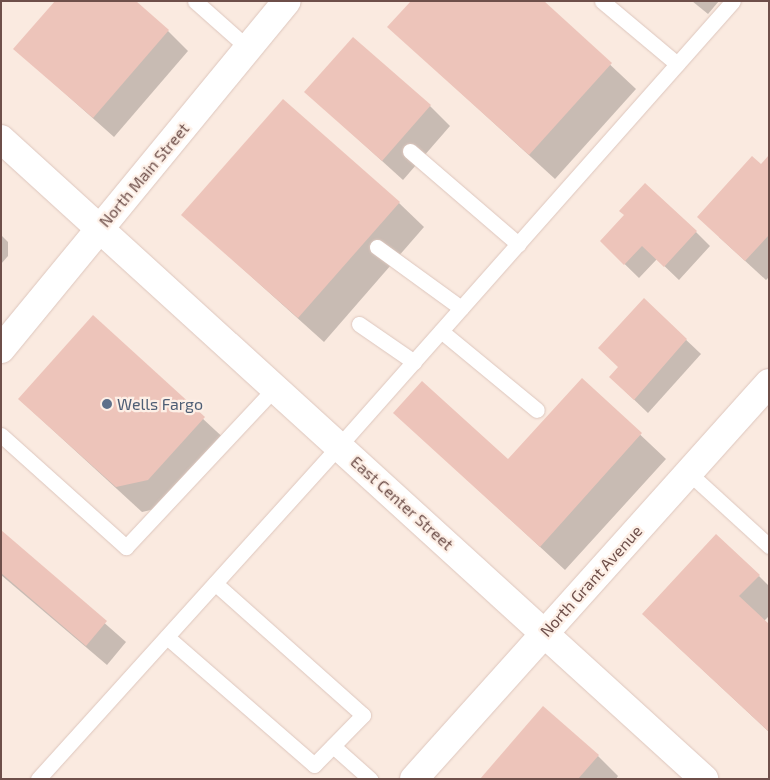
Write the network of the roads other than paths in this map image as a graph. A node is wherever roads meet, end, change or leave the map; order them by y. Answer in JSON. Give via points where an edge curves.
{"nodes":[{"id":1,"x":195,"y":1,"type":"edge"},
{"id":2,"x":287,"y":1,"type":"edge"},
{"id":3,"x":602,"y":1,"type":"edge"},
{"id":4,"x":732,"y":1,"type":"edge"},
{"id":5,"x":248,"y":48,"type":"junction"},
{"id":6,"x":677,"y":64,"type":"junction"},
{"id":7,"x":1,"y":140,"type":"edge"},
{"id":8,"x":410,"y":151,"type":"dead end"},
{"id":9,"x":100,"y":228,"type":"junction"},
{"id":10,"x":518,"y":244,"type":"junction"},
{"id":11,"x":377,"y":246,"type":"dead end"},
{"id":12,"x":461,"y":308,"type":"junction"},
{"id":13,"x":359,"y":324,"type":"dead end"},
{"id":14,"x":441,"y":331,"type":"junction"},
{"id":15,"x":1,"y":349,"type":"edge"},
{"id":16,"x":414,"y":362,"type":"junction"},
{"id":17,"x":769,"y":383,"type":"edge"},
{"id":18,"x":275,"y":388,"type":"junction"},
{"id":19,"x":538,"y":410,"type":"dead end"},
{"id":20,"x":1,"y":435,"type":"edge"},
{"id":21,"x":339,"y":446,"type":"junction"},
{"id":22,"x":688,"y":472,"type":"junction"},
{"id":23,"x":769,"y":546,"type":"edge"},
{"id":24,"x":215,"y":583,"type":"junction"},
{"id":25,"x":544,"y":633,"type":"junction"},
{"id":26,"x":167,"y":637,"type":"junction"},
{"id":27,"x":333,"y":746,"type":"junction"},
{"id":28,"x":38,"y":779,"type":"edge"},
{"id":29,"x":370,"y":779,"type":"edge"},
{"id":30,"x":414,"y":779,"type":"edge"},
{"id":31,"x":704,"y":779,"type":"edge"}],
"edges":[{"from":1,"to":5,"type":"lane"},
{"from":2,"to":5,"type":"street","name":"North Main Street"},
{"from":3,"to":6,"type":"lane"},
{"from":4,"to":6,"type":"lane"},
{"from":5,"to":9,"type":"street","name":"North Main Street"},
{"from":6,"to":10,"type":"lane"},
{"from":7,"to":9,"type":"street","name":"East Center Street"},
{"from":8,"to":10,"type":"lane"},
{"from":9,"to":15,"type":"street","name":"North Main Street"},
{"from":9,"to":18,"type":"street","name":"East Center Street"},
{"from":10,"to":12,"type":"lane"},
{"from":11,"to":12,"type":"lane"},
{"from":12,"to":14,"type":"lane"},
{"from":13,"to":16,"type":"lane"},
{"from":14,"to":16,"type":"lane"},
{"from":14,"to":19,"type":"lane"},
{"from":16,"to":21,"type":"lane"},
{"from":17,"to":22,"type":"street","name":"North Grant Avenue"},
{"from":18,"to":20,"type":"lane","via":[[126,547]]},
{"from":18,"to":21,"type":"street","name":"East Center Street"},
{"from":21,"to":24,"type":"lane"},
{"from":21,"to":25,"type":"street","name":"East Center Street"},
{"from":22,"to":23,"type":"lane"},
{"from":22,"to":25,"type":"street","name":"North Grant Avenue"},
{"from":24,"to":26,"type":"lane"},
{"from":24,"to":27,"type":"lane","via":[[363,716]]},
{"from":25,"to":30,"type":"street","name":"North Grant Avenue"},
{"from":25,"to":31,"type":"street","name":"East Center Street"},
{"from":26,"to":27,"type":"lane","via":[[314,766]]},
{"from":26,"to":28,"type":"lane"},
{"from":27,"to":29,"type":"lane"}]}
